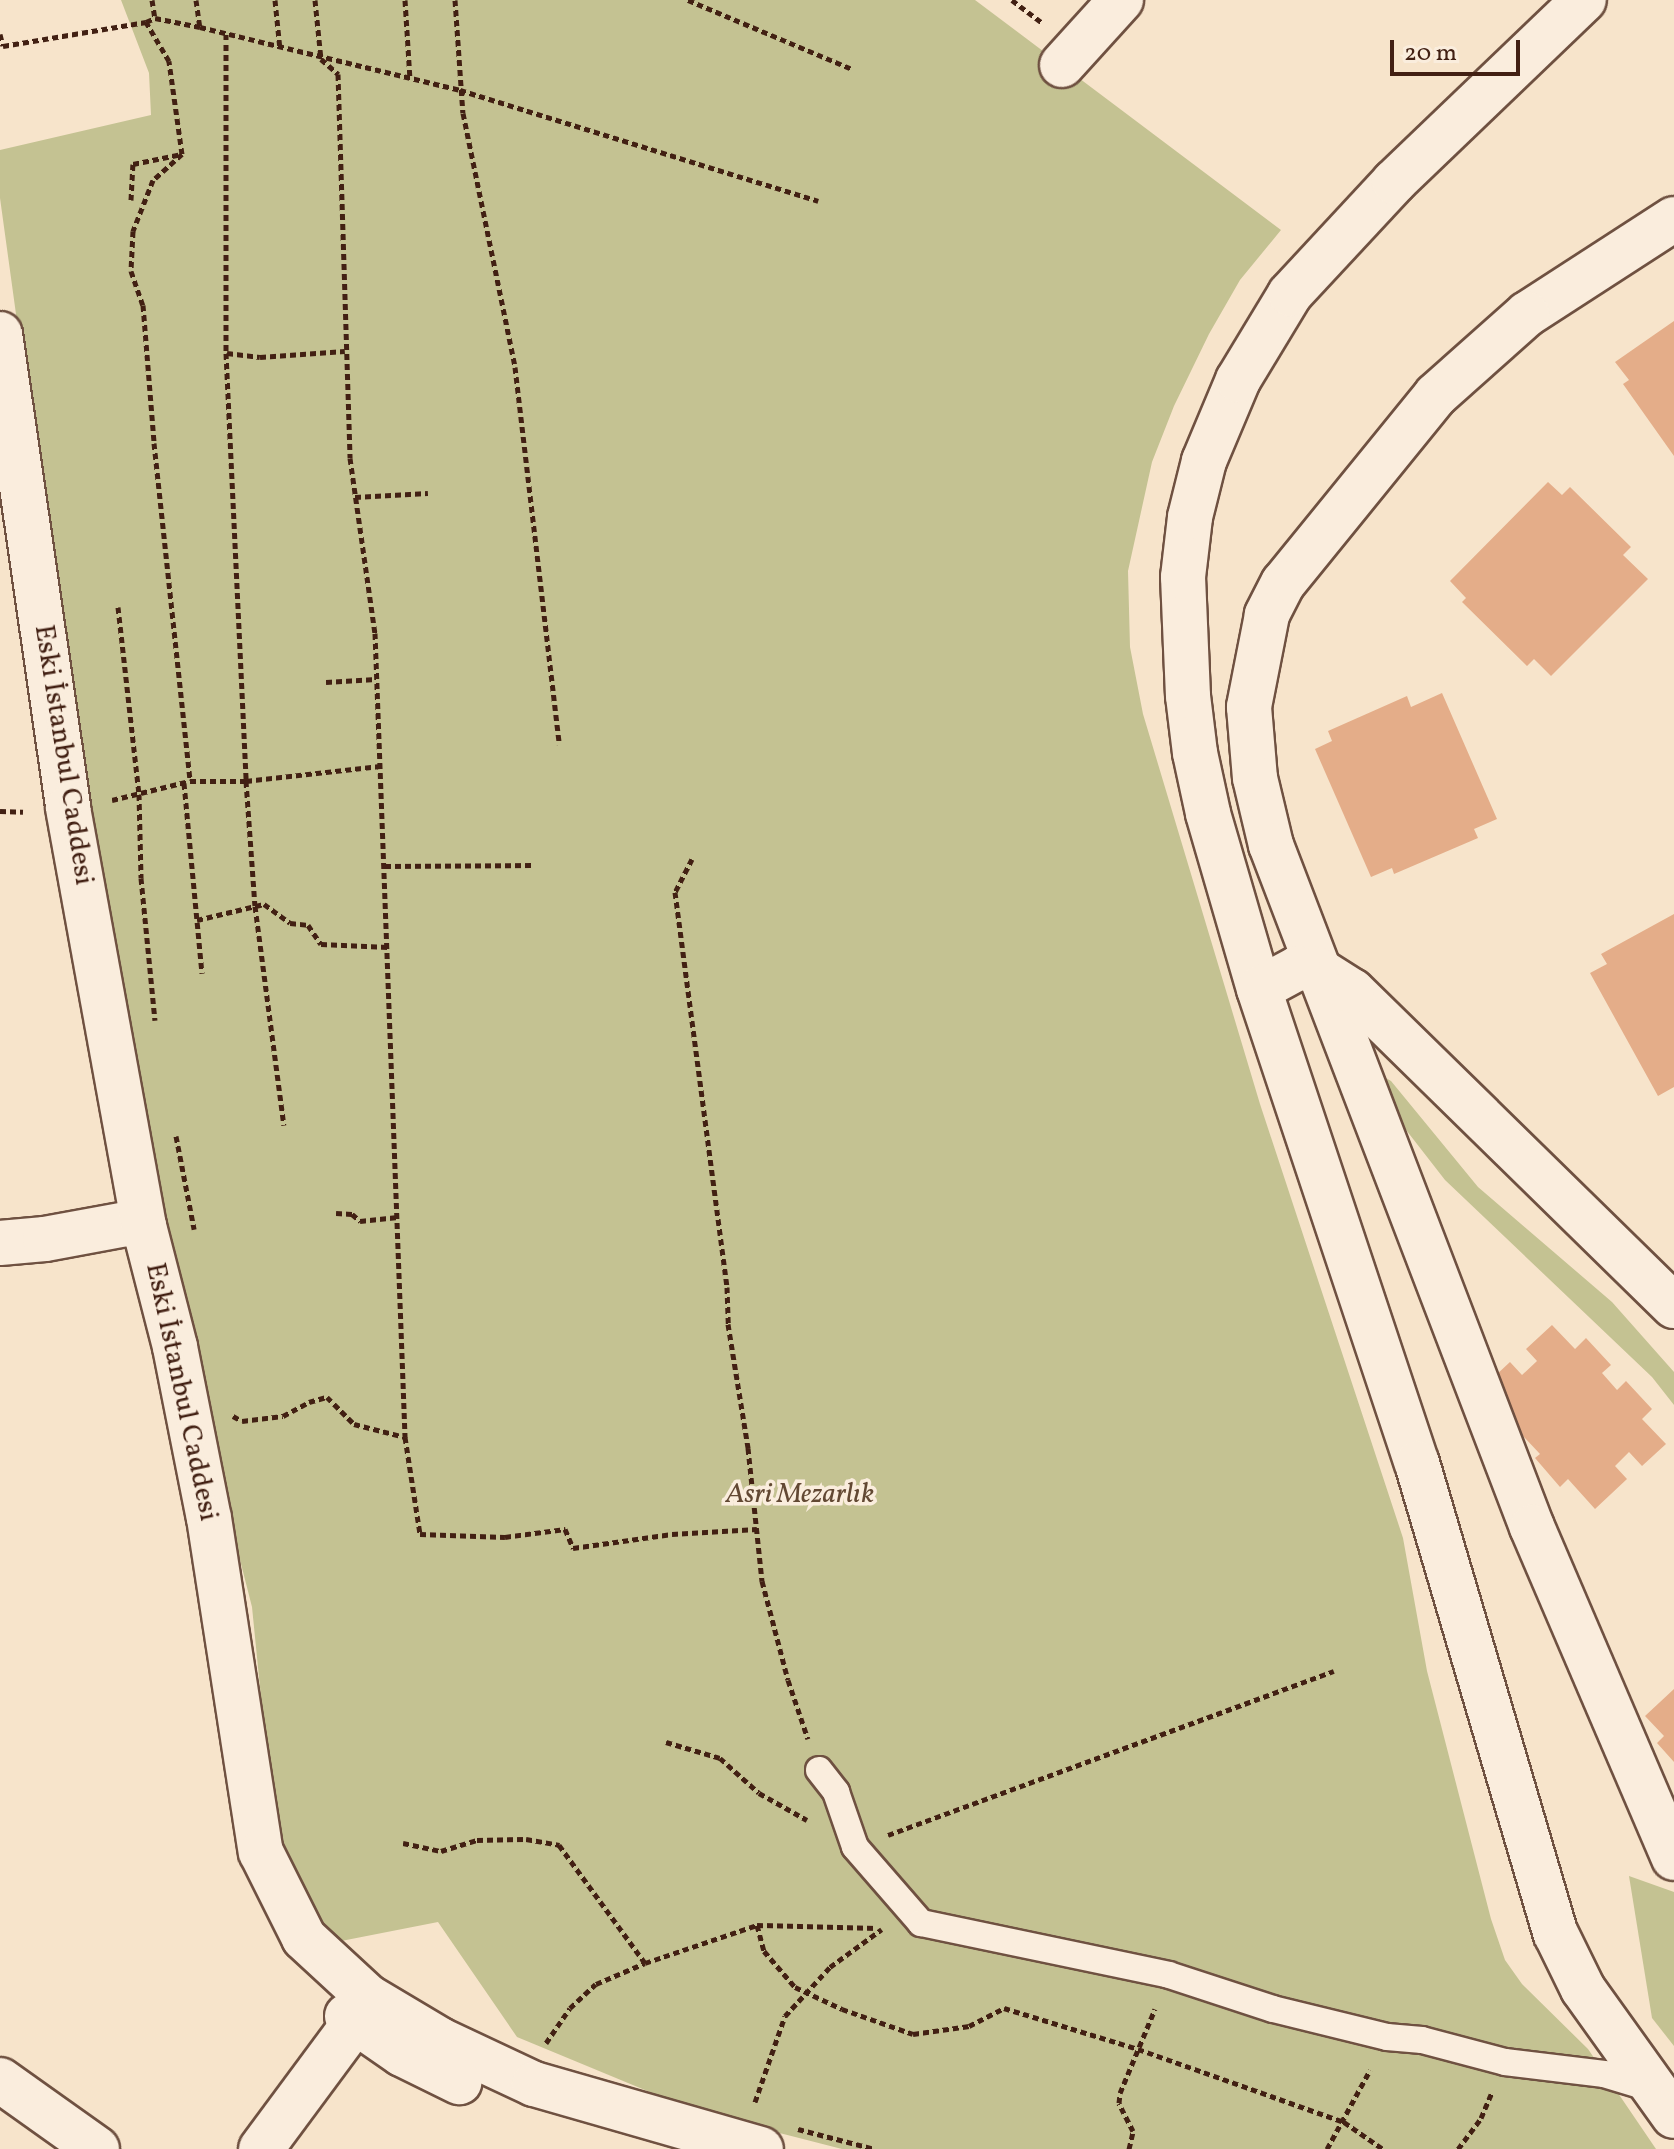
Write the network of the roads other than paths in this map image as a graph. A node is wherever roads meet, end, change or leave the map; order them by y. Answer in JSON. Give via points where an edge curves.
{"nodes":[{"id":1,"x":1121,"y":0,"type":"edge"},
{"id":2,"x":1584,"y":0,"type":"edge"},
{"id":3,"x":1062,"y":65,"type":"dead end"},
{"id":4,"x":1674,"y":219,"type":"edge"},
{"id":5,"x":0,"y":334,"type":"edge"},
{"id":6,"x":0,"y":449,"type":"edge"},
{"id":7,"x":1317,"y":969,"type":"junction"},
{"id":8,"x":1259,"y":989,"type":"junction"},
{"id":9,"x":135,"y":1225,"type":"junction"},
{"id":10,"x":0,"y":1243,"type":"edge"},
{"id":11,"x":1674,"y":1306,"type":"edge"},
{"id":12,"x":819,"y":1770,"type":"road end"},
{"id":13,"x":1674,"y":1858,"type":"edge"},
{"id":14,"x":355,"y":2022,"type":"junction"},
{"id":15,"x":2,"y":2083,"type":"edge"},
{"id":16,"x":1664,"y":2103,"type":"edge"},
{"id":17,"x":756,"y":2133,"type":"edge"},
{"id":18,"x":97,"y":2149,"type":"edge"},
{"id":19,"x":261,"y":2149,"type":"edge"},
{"id":20,"x":663,"y":2149,"type":"edge"}],
"edges":[{"from":1,"to":3,"type":"street"},
{"from":2,"to":8,"type":"street","via":[[1394,182],[1290,294],[1238,380],[1204,461],[1183,577],[1188,696],[1208,813]]},
{"from":4,"to":7,"type":"street","via":[[1527,314],[1436,395],[1283,583],[1267,615],[1249,707],[1255,778],[1271,845]]},
{"from":5,"to":9,"type":"street","name":"Eski İstanbul Caddesi"},
{"from":6,"to":9,"type":"street","name":"Eski İstanbul Caddesi","via":[[58,873]]},
{"from":7,"to":8,"type":"street","via":[[1298,968]]},
{"from":7,"to":11,"type":"street","via":[[1352,991]]},
{"from":7,"to":13,"type":"street","via":[[1532,1527]]},
{"from":8,"to":16,"type":"street","via":[[1417,1463],[1556,1934],[1583,1989]]},
{"from":9,"to":10,"type":"street"},
{"from":9,"to":14,"type":"street","name":"Eski İstanbul Caddesi","via":[[194,1544],[230,1799],[251,1885],[265,1921],[311,1987]]},
{"from":9,"to":17,"type":"street","name":"Eski İstanbul Caddesi","via":[[175,1347],[209,1518],[261,1852],[304,1938],[368,1997],[440,2040],[534,2084]]},
{"from":12,"to":16,"type":"lane","via":[[836,1792],[855,1847],[921,1923],[1169,1975],[1273,2009],[1387,2037],[1422,2040],[1505,2062],[1604,2074]]},
{"from":14,"to":19,"type":"street"},
{"from":14,"to":20,"type":"street","name":"Eski İstanbul Caddesi","via":[[402,2054],[493,2096]]},
{"from":15,"to":18,"type":"street"}]}
